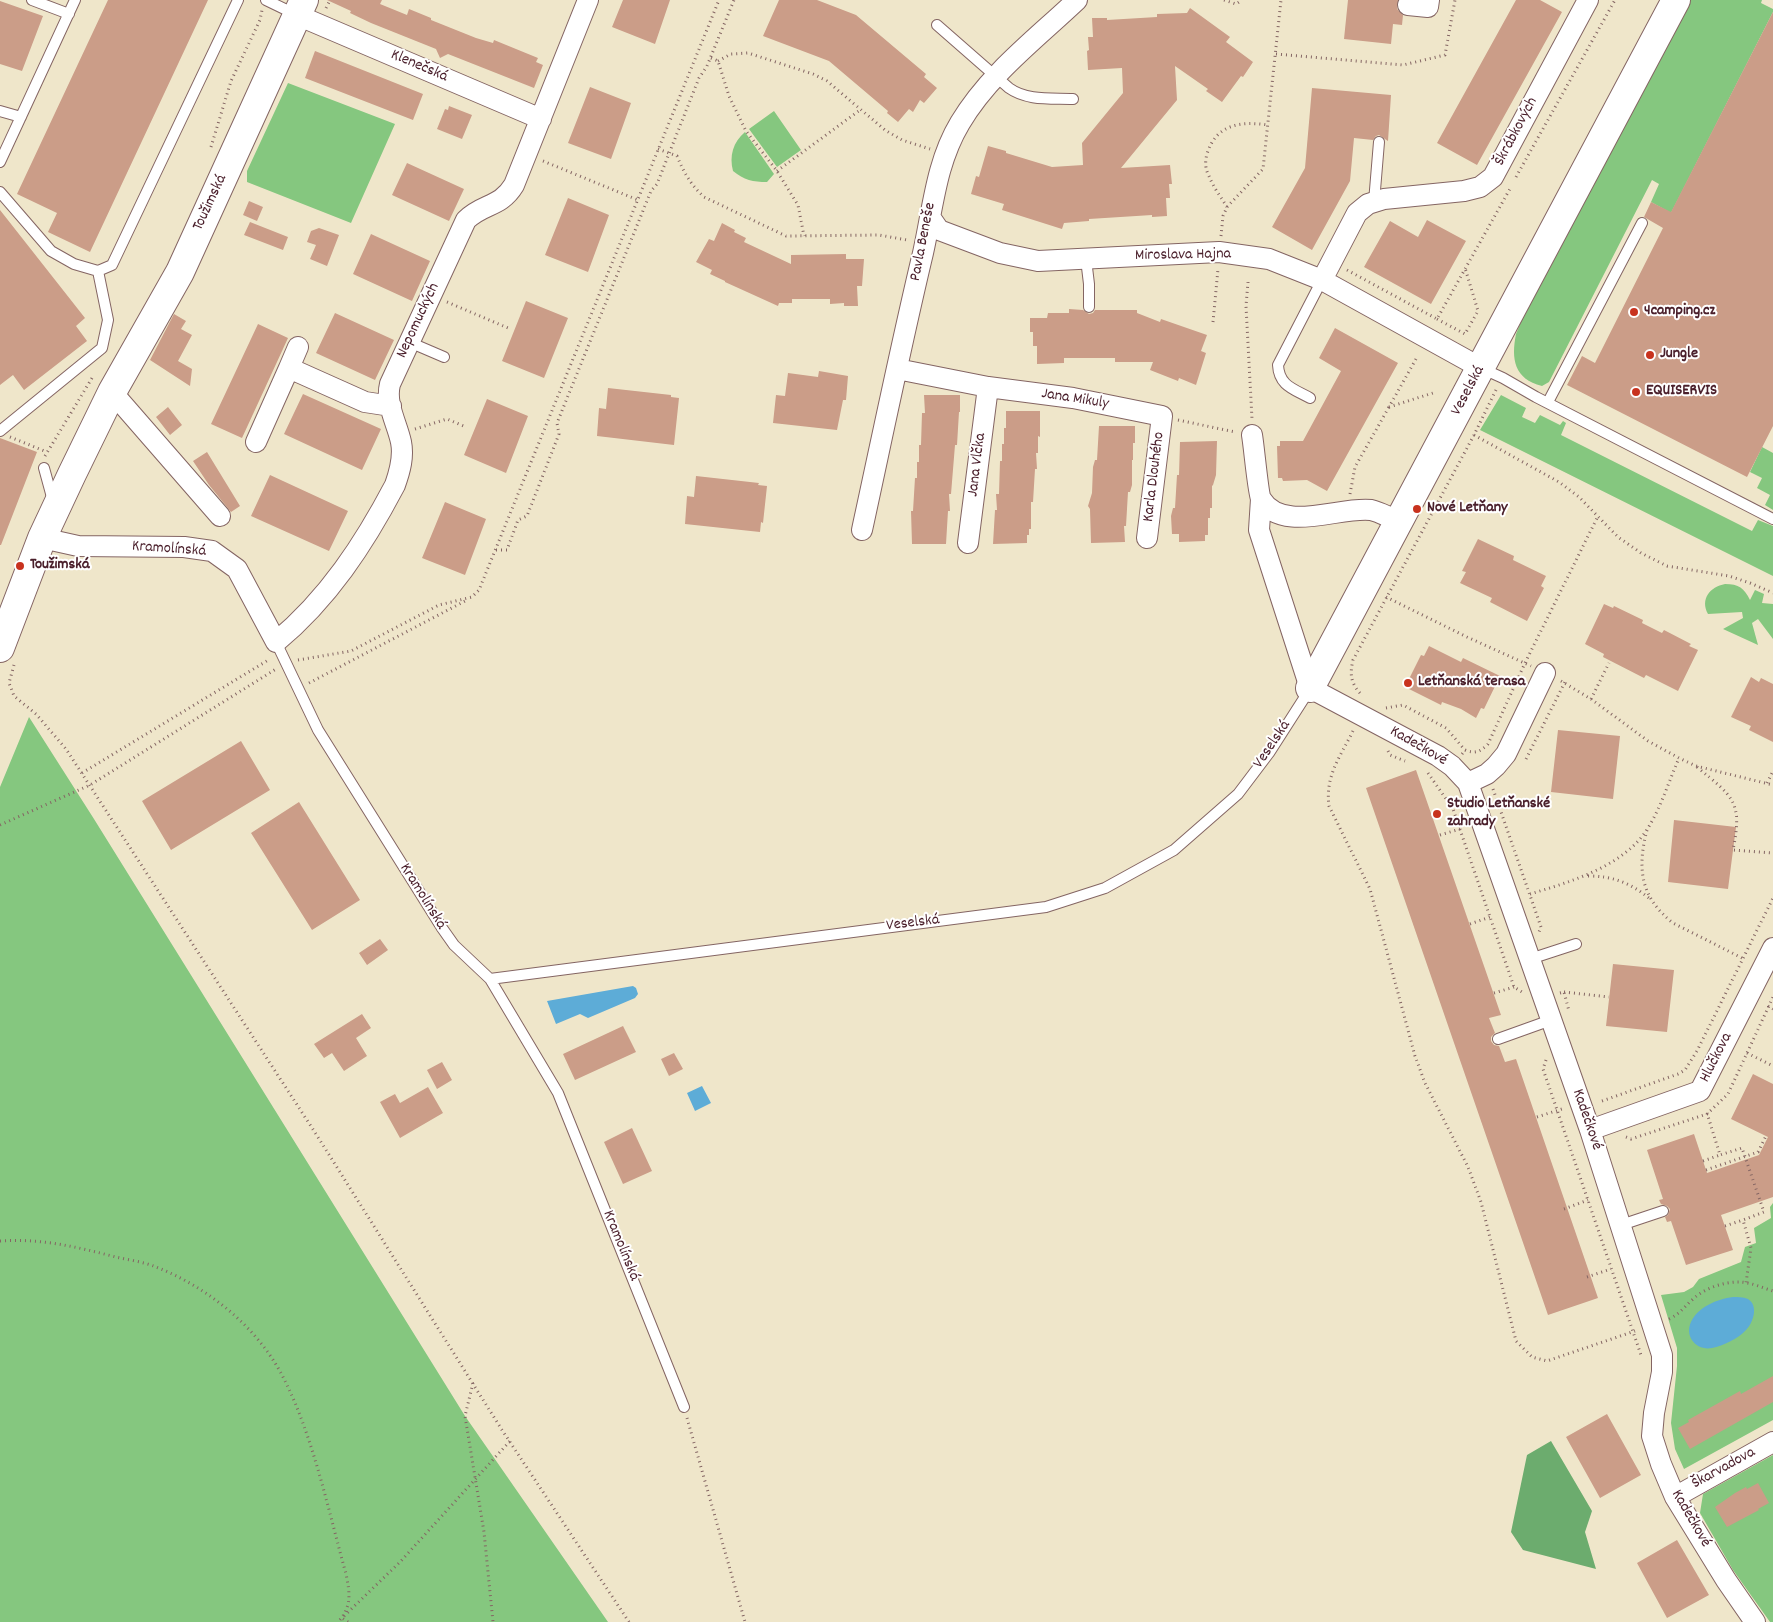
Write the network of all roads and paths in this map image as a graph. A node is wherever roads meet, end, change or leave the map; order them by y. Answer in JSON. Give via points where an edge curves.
{"nodes":[{"id":1,"x":32,"y":0,"type":"edge"},
{"id":2,"x":75,"y":0,"type":"edge"},
{"id":3,"x":238,"y":0,"type":"edge"},
{"id":4,"x":588,"y":0,"type":"edge"},
{"id":5,"x":720,"y":0,"type":"edge"},
{"id":6,"x":734,"y":0,"type":"edge"},
{"id":7,"x":1077,"y":0,"type":"edge"},
{"id":8,"x":1224,"y":0,"type":"edge"},
{"id":9,"x":1242,"y":0,"type":"edge"},
{"id":10,"x":1281,"y":0,"type":"edge"},
{"id":11,"x":1429,"y":0,"type":"edge"},
{"id":12,"x":1455,"y":0,"type":"edge"},
{"id":13,"x":1588,"y":0,"type":"edge"},
{"id":14,"x":1676,"y":0,"type":"edge"},
{"id":15,"x":265,"y":3,"type":"edge"},
{"id":16,"x":1408,"y":5,"type":"dead end"},
{"id":17,"x":301,"y":7,"type":"edge"},
{"id":18,"x":69,"y":14,"type":"junction"},
{"id":19,"x":937,"y":25,"type":"dead end"},
{"id":20,"x":1276,"y":54,"type":"junction"},
{"id":21,"x":711,"y":58,"type":"junction"},
{"id":22,"x":718,"y":61,"type":"junction"},
{"id":23,"x":996,"y":76,"type":"junction"},
{"id":24,"x":1073,"y":99,"type":"dead end"},
{"id":25,"x":860,"y":110,"type":"junction"},
{"id":26,"x":0,"y":111,"type":"edge"},
{"id":27,"x":21,"y":117,"type":"junction"},
{"id":28,"x":541,"y":119,"type":"junction"},
{"id":29,"x":1268,"y":124,"type":"junction"},
{"id":30,"x":1379,"y":142,"type":"dead end"},
{"id":31,"x":658,"y":149,"type":"junction"},
{"id":32,"x":210,"y":151,"type":"dead end"},
{"id":33,"x":546,"y":152,"type":"dead end"},
{"id":34,"x":670,"y":154,"type":"junction"},
{"id":35,"x":944,"y":155,"type":"junction"},
{"id":36,"x":0,"y":162,"type":"edge"},
{"id":37,"x":777,"y":171,"type":"junction"},
{"id":38,"x":0,"y":192,"type":"edge"},
{"id":39,"x":638,"y":200,"type":"junction"},
{"id":40,"x":1374,"y":202,"type":"junction"},
{"id":41,"x":1227,"y":207,"type":"junction"},
{"id":42,"x":930,"y":217,"type":"junction"},
{"id":43,"x":1642,"y":223,"type":"dead end"},
{"id":44,"x":804,"y":236,"type":"junction"},
{"id":45,"x":925,"y":245,"type":"junction"},
{"id":46,"x":1219,"y":252,"type":"junction"},
{"id":47,"x":1086,"y":259,"type":"junction"},
{"id":48,"x":1465,"y":267,"type":"dead end"},
{"id":49,"x":98,"y":271,"type":"junction"},
{"id":50,"x":1322,"y":280,"type":"junction"},
{"id":51,"x":1248,"y":282,"type":"dead end"},
{"id":52,"x":431,"y":296,"type":"junction"},
{"id":53,"x":1089,"y":307,"type":"dead end"},
{"id":54,"x":1437,"y":319,"type":"dead end"},
{"id":55,"x":1213,"y":322,"type":"dead end"},
{"id":56,"x":508,"y":328,"type":"dead end"},
{"id":57,"x":410,"y":342,"type":"junction"},
{"id":58,"x":298,"y":346,"type":"dead end"},
{"id":59,"x":444,"y":357,"type":"dead end"},
{"id":60,"x":1416,"y":359,"type":"dead end"},
{"id":61,"x":289,"y":368,"type":"junction"},
{"id":62,"x":1481,"y":368,"type":"junction"},
{"id":63,"x":897,"y":369,"type":"junction"},
{"id":64,"x":103,"y":384,"type":"junction"},
{"id":65,"x":988,"y":387,"type":"junction"},
{"id":66,"x":1433,"y":393,"type":"dead end"},
{"id":67,"x":1310,"y":398,"type":"dead end"},
{"id":68,"x":1548,"y":402,"type":"junction"},
{"id":69,"x":391,"y":406,"type":"junction"},
{"id":70,"x":1389,"y":407,"type":"junction"},
{"id":71,"x":1162,"y":416,"type":"junction"},
{"id":72,"x":466,"y":427,"type":"dead end"},
{"id":73,"x":4,"y":434,"type":"edge"},
{"id":74,"x":399,"y":434,"type":"junction"},
{"id":75,"x":1252,"y":435,"type":"junction"},
{"id":76,"x":256,"y":442,"type":"dead end"},
{"id":77,"x":47,"y":452,"type":"junction"},
{"id":78,"x":44,"y":468,"type":"joint"},
{"id":79,"x":1261,"y":499,"type":"junction"},
{"id":80,"x":1352,"y":511,"type":"junction"},
{"id":81,"x":220,"y":516,"type":"dead end"},
{"id":82,"x":1598,"y":516,"type":"junction"},
{"id":83,"x":1773,"y":519,"type":"edge"},
{"id":84,"x":1399,"y":521,"type":"junction"},
{"id":85,"x":54,"y":530,"type":"junction"},
{"id":86,"x":862,"y":530,"type":"dead end"},
{"id":87,"x":1147,"y":538,"type":"dead end"},
{"id":88,"x":968,"y":542,"type":"dead end"},
{"id":89,"x":495,"y":550,"type":"junction"},
{"id":90,"x":1773,"y":593,"type":"edge"},
{"id":91,"x":472,"y":597,"type":"junction"},
{"id":92,"x":1386,"y":597,"type":"junction"},
{"id":93,"x":278,"y":647,"type":"junction"},
{"id":94,"x":8,"y":655,"type":"edge"},
{"id":95,"x":286,"y":663,"type":"junction"},
{"id":96,"x":1525,"y":663,"type":"junction"},
{"id":97,"x":1609,"y":663,"type":"dead end"},
{"id":98,"x":1545,"y":673,"type":"junction"},
{"id":99,"x":1565,"y":682,"type":"junction"},
{"id":100,"x":298,"y":688,"type":"junction"},
{"id":101,"x":1310,"y":688,"type":"junction"},
{"id":102,"x":1591,"y":699,"type":"junction"},
{"id":103,"x":1385,"y":708,"type":"dead end"},
{"id":104,"x":1361,"y":716,"type":"junction"},
{"id":105,"x":1488,"y":744,"type":"dead end"},
{"id":106,"x":1387,"y":748,"type":"dead end"},
{"id":107,"x":1465,"y":750,"type":"dead end"},
{"id":108,"x":1526,"y":758,"type":"dead end"},
{"id":109,"x":1679,"y":758,"type":"junction"},
{"id":110,"x":1408,"y":762,"type":"dead end"},
{"id":111,"x":1696,"y":766,"type":"junction"},
{"id":112,"x":1426,"y":769,"type":"dead end"},
{"id":113,"x":1773,"y":771,"type":"edge"},
{"id":114,"x":82,"y":773,"type":"junction"},
{"id":115,"x":1468,"y":783,"type":"junction"},
{"id":116,"x":1766,"y":783,"type":"junction"},
{"id":117,"x":90,"y":785,"type":"junction"},
{"id":118,"x":1773,"y":786,"type":"edge"},
{"id":119,"x":0,"y":825,"type":"edge"},
{"id":120,"x":1460,"y":829,"type":"junction"},
{"id":121,"x":1648,"y":829,"type":"junction"},
{"id":122,"x":1440,"y":835,"type":"dead end"},
{"id":123,"x":1773,"y":853,"type":"edge"},
{"id":124,"x":1586,"y":876,"type":"junction"},
{"id":125,"x":1773,"y":898,"type":"edge"},
{"id":126,"x":1510,"y":901,"type":"junction"},
{"id":127,"x":1653,"y":901,"type":"junction"},
{"id":128,"x":1490,"y":917,"type":"junction"},
{"id":129,"x":1470,"y":924,"type":"dead end"},
{"id":130,"x":1576,"y":944,"type":"dead end"},
{"id":131,"x":1773,"y":948,"type":"edge"},
{"id":132,"x":1530,"y":959,"type":"junction"},
{"id":133,"x":1743,"y":959,"type":"junction"},
{"id":134,"x":1763,"y":967,"type":"junction"},
{"id":135,"x":490,"y":978,"type":"junction"},
{"id":136,"x":1514,"y":986,"type":"junction"},
{"id":137,"x":1564,"y":992,"type":"dead end"},
{"id":138,"x":1494,"y":993,"type":"dead end"},
{"id":139,"x":1609,"y":997,"type":"dead end"},
{"id":140,"x":1768,"y":1006,"type":"dead end"},
{"id":141,"x":1773,"y":1009,"type":"edge"},
{"id":142,"x":1546,"y":1022,"type":"junction"},
{"id":143,"x":1498,"y":1039,"type":"dead end"},
{"id":144,"x":1747,"y":1053,"type":"dead end"},
{"id":145,"x":1547,"y":1055,"type":"dead end"},
{"id":146,"x":1773,"y":1066,"type":"edge"},
{"id":147,"x":1700,"y":1091,"type":"junction"},
{"id":148,"x":1602,"y":1101,"type":"dead end"},
{"id":149,"x":1558,"y":1111,"type":"junction"},
{"id":150,"x":1537,"y":1117,"type":"dead end"},
{"id":151,"x":1590,"y":1130,"type":"junction"},
{"id":152,"x":1766,"y":1136,"type":"dead end"},
{"id":153,"x":1720,"y":1155,"type":"junction"},
{"id":154,"x":1744,"y":1157,"type":"junction"},
{"id":155,"x":1703,"y":1161,"type":"dead end"},
{"id":156,"x":1706,"y":1170,"type":"dead end"},
{"id":157,"x":1588,"y":1200,"type":"junction"},
{"id":158,"x":1564,"y":1209,"type":"dead end"},
{"id":159,"x":1663,"y":1211,"type":"dead end"},
{"id":160,"x":1743,"y":1220,"type":"junction"},
{"id":161,"x":1621,"y":1225,"type":"junction"},
{"id":162,"x":1725,"y":1226,"type":"dead end"},
{"id":163,"x":0,"y":1241,"type":"edge"},
{"id":164,"x":1611,"y":1268,"type":"junction"},
{"id":165,"x":1587,"y":1277,"type":"dead end"},
{"id":166,"x":1746,"y":1283,"type":"junction"},
{"id":167,"x":1773,"y":1291,"type":"edge"},
{"id":168,"x":1654,"y":1325,"type":"junction"},
{"id":169,"x":1633,"y":1332,"type":"junction"},
{"id":170,"x":1642,"y":1358,"type":"dead end"},
{"id":171,"x":473,"y":1383,"type":"junction"},
{"id":172,"x":684,"y":1407,"type":"joint"},
{"id":173,"x":510,"y":1441,"type":"junction"},
{"id":174,"x":1773,"y":1442,"type":"edge"},
{"id":175,"x":476,"y":1480,"type":"junction"},
{"id":176,"x":1675,"y":1497,"type":"junction"},
{"id":177,"x":342,"y":1618,"type":"junction"},
{"id":178,"x":338,"y":1622,"type":"edge"},
{"id":179,"x":348,"y":1622,"type":"edge"},
{"id":180,"x":493,"y":1622,"type":"edge"},
{"id":181,"x":629,"y":1622,"type":"edge"},
{"id":182,"x":745,"y":1622,"type":"edge"},
{"id":183,"x":1755,"y":1622,"type":"edge"}],
"edges":[{"from":1,"to":18,"type":"lane"},
{"from":2,"to":18,"type":"lane"},
{"from":3,"to":49,"type":"lane","via":[[112,265]]},
{"from":4,"to":28,"type":"street","name":"Nepomuckých"},
{"from":5,"to":31,"type":"path"},
{"from":6,"to":21,"type":"path"},
{"from":7,"to":23,"type":"street","name":"Pavla Beneše"},
{"from":8,"to":9,"type":"path","via":[[1236,4]]},
{"from":10,"to":20,"type":"path"},
{"from":11,"to":16,"type":"street","via":[[1428,7]]},
{"from":12,"to":20,"type":"path","via":[[1445,55],[1403,65]]},
{"from":13,"to":40,"type":"street","name":"Škrábkových","via":[[1493,177],[1480,187],[1464,191]]},
{"from":14,"to":62,"type":"street","name":"Veselská"},
{"from":15,"to":17,"type":"lane"},
{"from":15,"to":32,"type":"path","via":[[231,81]]},
{"from":17,"to":28,"type":"street","name":"Klenečská"},
{"from":17,"to":64,"type":"street","name":"Toužimská","via":[[180,272]]},
{"from":18,"to":27,"type":"lane"},
{"from":19,"to":23,"type":"lane"},
{"from":20,"to":29,"type":"path"},
{"from":21,"to":22,"type":"path"},
{"from":21,"to":34,"type":"path","via":[[699,78]]},
{"from":22,"to":25,"type":"path","via":[[730,54],[748,53],[813,74],[827,81]]},
{"from":22,"to":37,"type":"path","via":[[729,96],[746,131]]},
{"from":23,"to":24,"type":"lane","via":[[1012,90],[1028,97]]},
{"from":23,"to":35,"type":"street","name":"Pavla Beneše","via":[[979,95]]},
{"from":25,"to":35,"type":"path","via":[[902,140]]},
{"from":25,"to":37,"type":"path"},
{"from":26,"to":27,"type":"lane"},
{"from":27,"to":36,"type":"lane"},
{"from":28,"to":52,"type":"street","name":"Nepomuckých","via":[[510,191],[501,200],[466,220]]},
{"from":29,"to":41,"type":"path","via":[[1263,169]]},
{"from":29,"to":41,"type":"path","via":[[1238,124],[1215,137],[1210,146],[1205,161],[1208,176]]},
{"from":30,"to":40,"type":"lane"},
{"from":31,"to":34,"type":"path"},
{"from":31,"to":39,"type":"path"},
{"from":33,"to":39,"type":"path","via":[[543,161]]},
{"from":34,"to":44,"type":"path","via":[[677,156],[685,175],[704,197],[786,236]]},
{"from":34,"to":89,"type":"path","via":[[658,184],[651,191],[557,422],[559,434],[527,516],[518,520],[507,550]]},
{"from":35,"to":42,"type":"street","name":"Pavla Beneše"},
{"from":37,"to":44,"type":"path","via":[[798,205]]},
{"from":38,"to":49,"type":"lane","via":[[51,251],[74,264]]},
{"from":39,"to":89,"type":"path"},
{"from":40,"to":50,"type":"street","name":"Škrábkových","via":[[1357,213]]},
{"from":41,"to":46,"type":"path"},
{"from":42,"to":45,"type":"street","name":"Pavla Beneše"},
{"from":42,"to":47,"type":"street","name":"Miroslava Hajna","via":[[939,230],[1000,253],[1038,261]]},
{"from":43,"to":68,"type":"lane"},
{"from":44,"to":45,"type":"path","via":[[880,235]]},
{"from":45,"to":63,"type":"street","name":"Pavla Beneše"},
{"from":46,"to":47,"type":"street","name":"Miroslava Hajna"},
{"from":46,"to":50,"type":"street","name":"Miroslava Hajna","via":[[1269,259]]},
{"from":46,"to":55,"type":"path"},
{"from":47,"to":53,"type":"lane"},
{"from":48,"to":54,"type":"path","via":[[1478,311],[1465,334]]},
{"from":49,"to":73,"type":"lane","via":[[108,320],[102,348]]},
{"from":50,"to":62,"type":"street","name":"Miroslava Hajna"},
{"from":50,"to":67,"type":"lane","via":[[1278,365],[1282,381]]},
{"from":51,"to":75,"type":"path","via":[[1246,306]]},
{"from":52,"to":56,"type":"path"},
{"from":52,"to":57,"type":"street","name":"Nepomuckých"},
{"from":57,"to":59,"type":"lane"},
{"from":57,"to":69,"type":"street","name":"Nepomuckých","via":[[390,384]]},
{"from":58,"to":61,"type":"street"},
{"from":60,"to":70,"type":"path"},
{"from":61,"to":69,"type":"street","via":[[365,402]]},
{"from":61,"to":76,"type":"street"},
{"from":62,"to":68,"type":"lane"},
{"from":62,"to":84,"type":"street","name":"Veselská"},
{"from":63,"to":65,"type":"street","name":"Jana Mikuly"},
{"from":63,"to":86,"type":"street","name":"Pavla Beneše"},
{"from":64,"to":77,"type":"path"},
{"from":64,"to":81,"type":"street"},
{"from":64,"to":85,"type":"street","name":"Toužimská"},
{"from":65,"to":71,"type":"street","name":"Jana Mikuly","via":[[1073,398]]},
{"from":65,"to":88,"type":"street","name":"Jana Vlčka"},
{"from":66,"to":70,"type":"path"},
{"from":68,"to":83,"type":"lane"},
{"from":69,"to":74,"type":"street","name":"Nepomuckých"},
{"from":70,"to":80,"type":"path","via":[[1355,467],[1350,490]]},
{"from":71,"to":75,"type":"path"},
{"from":71,"to":87,"type":"street","name":"Karla Dlouhého"},
{"from":72,"to":74,"type":"path","via":[[447,419]]},
{"from":73,"to":77,"type":"path"},
{"from":74,"to":93,"type":"street","name":"Nepomuckých","via":[[402,453],[399,473],[371,528],[336,581]]},
{"from":75,"to":79,"type":"street"},
{"from":77,"to":78,"type":"path"},
{"from":78,"to":85,"type":"lane"},
{"from":79,"to":80,"type":"street","via":[[1273,511],[1290,517]]},
{"from":79,"to":101,"type":"street","via":[[1259,530]]},
{"from":80,"to":84,"type":"street","via":[[1371,510]]},
{"from":82,"to":90,"type":"path","via":[[1618,537],[1667,566],[1729,576]]},
{"from":82,"to":92,"type":"path","via":[[1559,482],[1474,435]]},
{"from":82,"to":96,"type":"path"},
{"from":84,"to":101,"type":"street","name":"Veselská"},
{"from":85,"to":93,"type":"street","name":"Kramolínská","via":[[78,546],[184,547],[212,551],[237,570]]},
{"from":85,"to":94,"type":"street","name":"Toužimská"},
{"from":89,"to":91,"type":"path","via":[[479,590]]},
{"from":91,"to":95,"type":"path","via":[[438,605],[351,651]]},
{"from":91,"to":100,"type":"path"},
{"from":92,"to":96,"type":"path"},
{"from":92,"to":104,"type":"path","via":[[1353,660],[1350,673],[1352,684],[1370,699]]},
{"from":93,"to":95,"type":"lane","name":"Kramolínská"},
{"from":93,"to":114,"type":"path"},
{"from":94,"to":114,"type":"path","via":[[9,683],[14,696],[42,721]]},
{"from":95,"to":100,"type":"lane","name":"Kramolínská"},
{"from":95,"to":117,"type":"path"},
{"from":96,"to":98,"type":"path"},
{"from":96,"to":105,"type":"path"},
{"from":97,"to":102,"type":"path"},
{"from":98,"to":99,"type":"path"},
{"from":98,"to":115,"type":"street","via":[[1506,754],[1487,774]]},
{"from":99,"to":102,"type":"path"},
{"from":99,"to":108,"type":"path"},
{"from":100,"to":135,"type":"lane","name":"Kramolínská","via":[[318,730],[442,928],[454,945]]},
{"from":101,"to":104,"type":"street","name":"Kadečkové"},
{"from":101,"to":135,"type":"lane","name":"Veselská","via":[[1269,753],[1238,794],[1174,850],[1106,888],[1046,907]]},
{"from":102,"to":109,"type":"path","via":[[1648,741]]},
{"from":103,"to":107,"type":"path","via":[[1403,705],[1446,728]]},
{"from":104,"to":115,"type":"street","name":"Kadečkové","via":[[1438,756]]},
{"from":104,"to":169,"type":"path","via":[[1329,780],[1329,806],[1370,889],[1425,1083],[1468,1167],[1481,1202],[1516,1341],[1532,1357],[1547,1361]]},
{"from":106,"to":110,"type":"path","via":[[1390,755]]},
{"from":109,"to":111,"type":"path"},
{"from":109,"to":121,"type":"path"},
{"from":111,"to":116,"type":"path"},
{"from":111,"to":123,"type":"path","via":[[1734,803],[1738,827],[1733,850]]},
{"from":112,"to":120,"type":"path","via":[[1453,809]]},
{"from":113,"to":116,"type":"path"},
{"from":114,"to":117,"type":"path"},
{"from":115,"to":126,"type":"street","name":"Kadečkové"},
{"from":116,"to":118,"type":"path"},
{"from":117,"to":119,"type":"path"},
{"from":117,"to":171,"type":"path"},
{"from":120,"to":122,"type":"path"},
{"from":120,"to":128,"type":"path"},
{"from":121,"to":124,"type":"path","via":[[1629,849]]},
{"from":121,"to":127,"type":"path","via":[[1641,864],[1645,887]]},
{"from":124,"to":126,"type":"path"},
{"from":124,"to":127,"type":"path","via":[[1604,876],[1620,881],[1637,888]]},
{"from":125,"to":133,"type":"path"},
{"from":126,"to":132,"type":"street","name":"Kadečkové"},
{"from":127,"to":133,"type":"path","via":[[1673,923]]},
{"from":128,"to":129,"type":"path"},
{"from":128,"to":136,"type":"path"},
{"from":130,"to":132,"type":"lane"},
{"from":131,"to":134,"type":"street","name":"Hlučkova"},
{"from":132,"to":142,"type":"street","name":"Kadečkové"},
{"from":133,"to":134,"type":"path"},
{"from":133,"to":148,"type":"path","via":[[1697,1051],[1684,1070]]},
{"from":134,"to":147,"type":"street","name":"Hlučkova"},
{"from":135,"to":172,"type":"lane","name":"Kramolínská","via":[[558,1093]]},
{"from":136,"to":138,"type":"path"},
{"from":136,"to":142,"type":"path","via":[[1534,1002]]},
{"from":137,"to":139,"type":"path"},
{"from":140,"to":141,"type":"path"},
{"from":142,"to":143,"type":"lane"},
{"from":142,"to":151,"type":"street","name":"Kadečkové"},
{"from":144,"to":146,"type":"path"},
{"from":145,"to":149,"type":"path","via":[[1544,1069]]},
{"from":147,"to":151,"type":"street","name":"Hlučkova"},
{"from":147,"to":153,"type":"path"},
{"from":149,"to":150,"type":"path"},
{"from":149,"to":157,"type":"path"},
{"from":151,"to":161,"type":"street","name":"Kadečkové"},
{"from":152,"to":154,"type":"path","via":[[1758,1152]]},
{"from":153,"to":154,"type":"path","via":[[1742,1148]]},
{"from":153,"to":155,"type":"path"},
{"from":154,"to":156,"type":"path"},
{"from":154,"to":160,"type":"path","via":[[1764,1212]]},
{"from":157,"to":158,"type":"path"},
{"from":157,"to":164,"type":"path"},
{"from":159,"to":161,"type":"lane"},
{"from":160,"to":162,"type":"path"},
{"from":160,"to":166,"type":"path","via":[[1751,1248]]},
{"from":161,"to":168,"type":"street","name":"Kadečkové"},
{"from":163,"to":177,"type":"path","via":[[60,1243],[155,1266],[204,1290],[260,1342],[286,1381],[315,1463],[351,1598]]},
{"from":164,"to":165,"type":"path"},
{"from":164,"to":169,"type":"path"},
{"from":166,"to":167,"type":"path"},
{"from":166,"to":168,"type":"path","via":[[1717,1285],[1692,1300],[1678,1315]]},
{"from":168,"to":169,"type":"path"},
{"from":168,"to":176,"type":"street","name":"Kadečkové","via":[[1662,1355],[1662,1372],[1652,1436]]},
{"from":169,"to":170,"type":"path"},
{"from":171,"to":173,"type":"path"},
{"from":171,"to":175,"type":"path","via":[[466,1416]]},
{"from":172,"to":182,"type":"path"},
{"from":173,"to":175,"type":"path"},
{"from":173,"to":181,"type":"path"},
{"from":174,"to":176,"type":"street","name":"Škarvadova"},
{"from":175,"to":177,"type":"path","via":[[400,1562]]},
{"from":175,"to":180,"type":"path"},
{"from":176,"to":183,"type":"street","name":"Kadečkové"},
{"from":177,"to":178,"type":"path"},
{"from":177,"to":179,"type":"path"}]}
